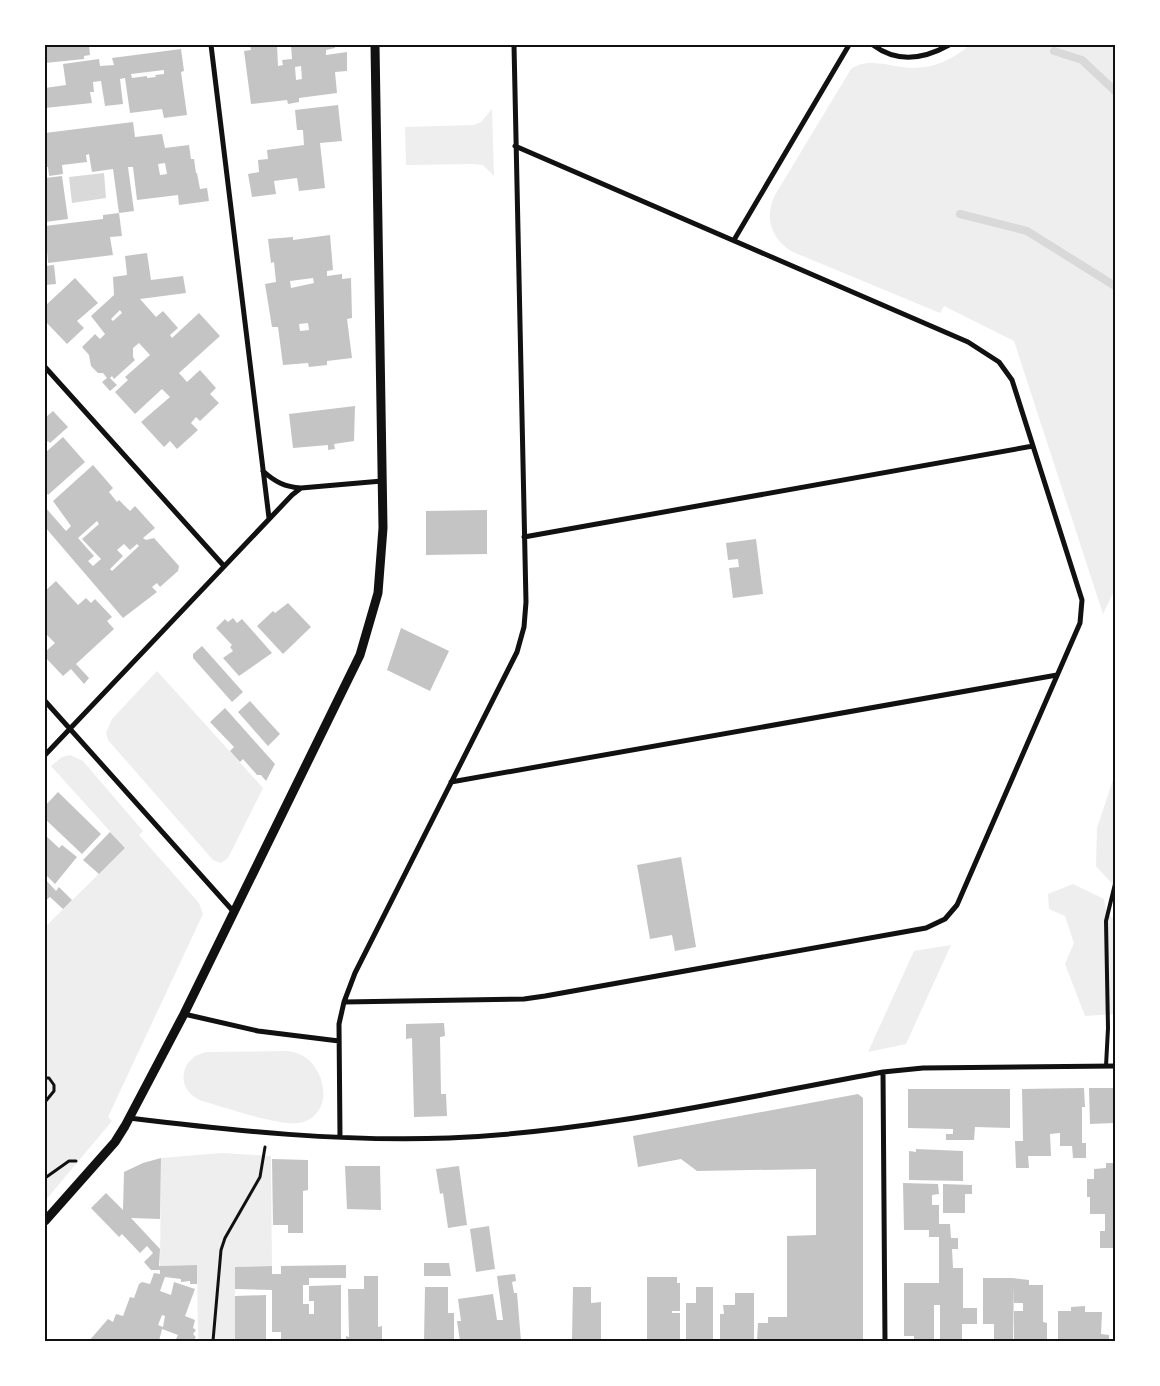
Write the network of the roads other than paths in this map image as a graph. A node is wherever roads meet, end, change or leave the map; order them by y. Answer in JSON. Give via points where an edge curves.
{"nodes":[{"id":1,"x":211,"y":45,"type":"edge"},
{"id":2,"x":375,"y":45,"type":"edge"},
{"id":3,"x":514,"y":45,"type":"edge"},
{"id":4,"x":849,"y":45,"type":"edge"},
{"id":5,"x":873,"y":45,"type":"edge"},
{"id":6,"x":949,"y":45,"type":"edge"},
{"id":7,"x":515,"y":146,"type":"junction"},
{"id":8,"x":734,"y":240,"type":"junction"},
{"id":9,"x":45,"y":367,"type":"edge"},
{"id":10,"x":1033,"y":446,"type":"junction"},
{"id":11,"x":263,"y":471,"type":"junction"},
{"id":12,"x":382,"y":481,"type":"junction"},
{"id":13,"x":301,"y":488,"type":"junction"},
{"id":14,"x":269,"y":518,"type":"junction"},
{"id":15,"x":524,"y":537,"type":"junction"},
{"id":16,"x":224,"y":566,"type":"junction"},
{"id":17,"x":1057,"y":675,"type":"junction"},
{"id":18,"x":45,"y":701,"type":"edge"},
{"id":19,"x":70,"y":729,"type":"junction"},
{"id":20,"x":45,"y":755,"type":"edge"},
{"id":21,"x":452,"y":782,"type":"junction"},
{"id":22,"x":1115,"y":884,"type":"edge"},
{"id":23,"x":233,"y":911,"type":"junction"},
{"id":24,"x":344,"y":1002,"type":"junction"},
{"id":25,"x":184,"y":1014,"type":"junction"},
{"id":26,"x":339,"y":1041,"type":"junction"},
{"id":27,"x":1106,"y":1066,"type":"junction"},
{"id":28,"x":1115,"y":1066,"type":"edge"},
{"id":29,"x":884,"y":1072,"type":"junction"},
{"id":30,"x":129,"y":1118,"type":"junction"},
{"id":31,"x":340,"y":1137,"type":"junction"},
{"id":32,"x":45,"y":1221,"type":"edge"},
{"id":33,"x":885,"y":1341,"type":"edge"}],
"edges":[{"from":1,"to":11,"type":"street"},
{"from":2,"to":12,"type":"street"},
{"from":3,"to":7,"type":"street"},
{"from":4,"to":8,"type":"street"},
{"from":5,"to":6,"type":"street","via":[[893,56],[915,58]]},
{"from":7,"to":8,"type":"street"},
{"from":7,"to":15,"type":"street"},
{"from":8,"to":10,"type":"street","via":[[982,349],[999,362],[1012,380]]},
{"from":9,"to":16,"type":"street"},
{"from":10,"to":15,"type":"street"},
{"from":10,"to":17,"type":"street","via":[[1082,600],[1080,623]]},
{"from":11,"to":13,"type":"street","via":[[288,487]]},
{"from":11,"to":14,"type":"street"},
{"from":12,"to":13,"type":"street"},
{"from":12,"to":23,"type":"street","via":[[382,564],[378,593],[360,655]]},
{"from":13,"to":14,"type":"street"},
{"from":14,"to":16,"type":"street"},
{"from":15,"to":21,"type":"street","via":[[526,602],[517,652]]},
{"from":16,"to":19,"type":"street"},
{"from":17,"to":21,"type":"street"},
{"from":17,"to":24,"type":"street","via":[[957,905],[945,919],[926,928],[546,996]]},
{"from":18,"to":19,"type":"street"},
{"from":19,"to":20,"type":"street"},
{"from":19,"to":23,"type":"street"},
{"from":21,"to":24,"type":"street","via":[[355,972]]},
{"from":22,"to":27,"type":"lane","via":[[1106,921]]},
{"from":23,"to":25,"type":"street"},
{"from":24,"to":26,"type":"street"},
{"from":25,"to":26,"type":"street","via":[[258,1031]]},
{"from":25,"to":30,"type":"street"},
{"from":26,"to":31,"type":"street"},
{"from":27,"to":28,"type":"street"},
{"from":27,"to":29,"type":"street","via":[[923,1068]]},
{"from":29,"to":31,"type":"street","via":[[552,1130],[448,1138]]},
{"from":29,"to":33,"type":"street"},
{"from":30,"to":31,"type":"street","via":[[265,1134]]},
{"from":30,"to":32,"type":"street","via":[[115,1142]]}]}
